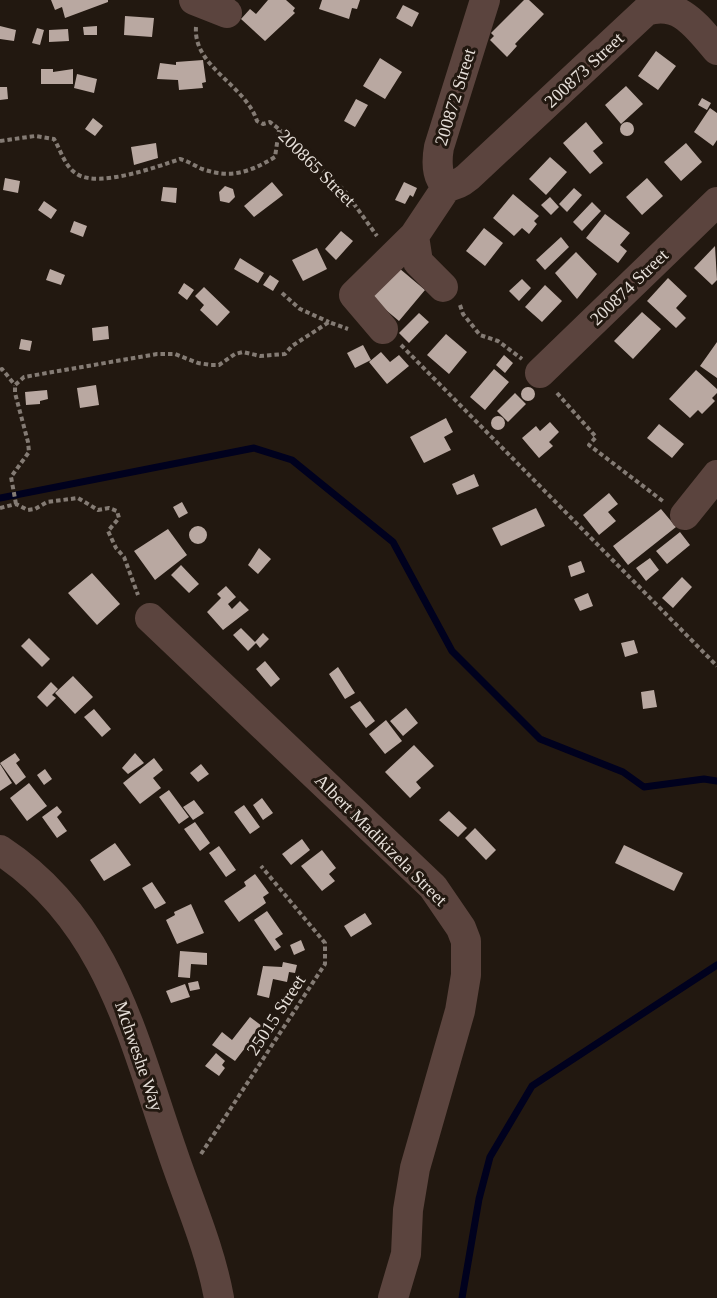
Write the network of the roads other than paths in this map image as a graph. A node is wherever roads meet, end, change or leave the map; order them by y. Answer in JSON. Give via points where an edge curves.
{"nodes":[{"id":1,"x":485,"y":0,"type":"edge"},
{"id":2,"x":196,"y":2,"type":"edge"},
{"id":3,"x":227,"y":13,"type":"dead end"},
{"id":4,"x":717,"y":50,"type":"edge"},
{"id":5,"x":451,"y":185,"type":"junction"},
{"id":6,"x":717,"y":202,"type":"edge"},
{"id":7,"x":414,"y":236,"type":"junction"},
{"id":8,"x":443,"y":287,"type":"road end"},
{"id":9,"x":377,"y":322,"type":"road end"},
{"id":10,"x":540,"y":373,"type":"road end"},
{"id":11,"x":717,"y":475,"type":"edge"},
{"id":12,"x":685,"y":515,"type":"road end"},
{"id":13,"x":150,"y":618,"type":"road end"},
{"id":14,"x":0,"y":850,"type":"edge"},
{"id":15,"x":219,"y":1298,"type":"edge"},
{"id":16,"x":393,"y":1298,"type":"edge"}],
"edges":[{"from":1,"to":5,"type":"street","name":"200872 Street","via":[[439,147],[437,171],[441,180]]},
{"from":2,"to":3,"type":"street"},
{"from":4,"to":5,"type":"street","name":"200873 Street","via":[[678,10],[656,7],[646,11],[468,177]]},
{"from":5,"to":7,"type":"street","name":"200873 Street"},
{"from":6,"to":10,"type":"street","name":"200874 Street"},
{"from":7,"to":8,"type":"street","via":[[418,262]]},
{"from":7,"to":9,"type":"street","name":"200873 Street","via":[[354,295]]},
{"from":11,"to":12,"type":"street"},
{"from":13,"to":16,"type":"street","name":"Albert Madikizela Street","via":[[433,887],[464,934],[468,955],[460,1011],[416,1168],[408,1210],[406,1254]]},
{"from":14,"to":15,"type":"street","name":"Mchweshe Way","via":[[22,864],[56,897],[107,971],[183,1182]]}]}
